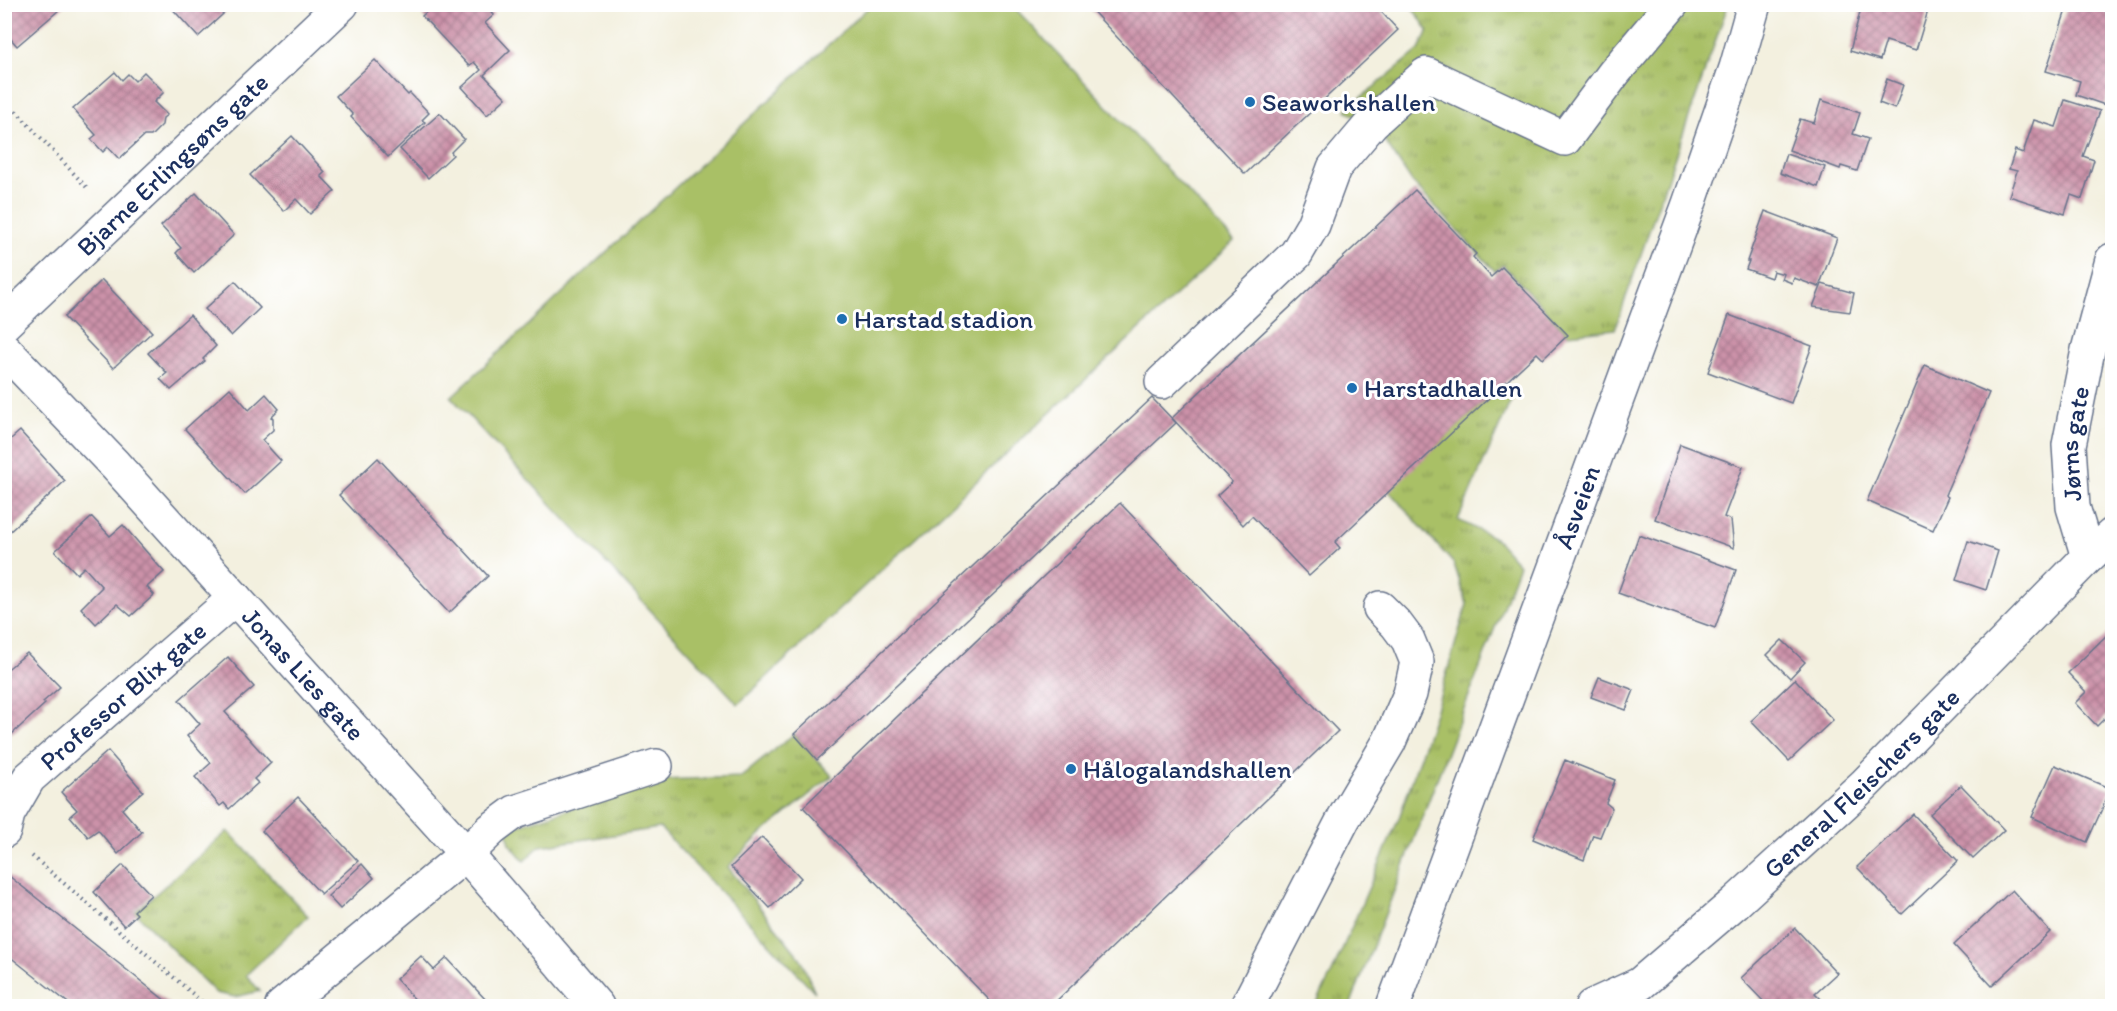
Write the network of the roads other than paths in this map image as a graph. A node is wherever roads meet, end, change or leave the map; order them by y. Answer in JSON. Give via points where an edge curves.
{"nodes":[{"id":1,"x":342,"y":4,"type":"edge"},
{"id":2,"x":1672,"y":4,"type":"edge"},
{"id":3,"x":1754,"y":4,"type":"edge"},
{"id":4,"x":2112,"y":260,"type":"edge"},
{"id":5,"x":4,"y":324,"type":"edge"},
{"id":6,"x":4,"y":349,"type":"edge"},
{"id":7,"x":1162,"y":382,"type":"dead end"},
{"id":8,"x":2112,"y":535,"type":"edge"},
{"id":9,"x":2088,"y":557,"type":"junction"},
{"id":10,"x":235,"y":598,"type":"junction"},
{"id":11,"x":1380,"y":608,"type":"dead end"},
{"id":12,"x":656,"y":766,"type":"dead end"},
{"id":13,"x":4,"y":831,"type":"edge"},
{"id":14,"x":466,"y":854,"type":"junction"},
{"id":15,"x":282,"y":1006,"type":"edge"},
{"id":16,"x":597,"y":1006,"type":"edge"},
{"id":17,"x":1247,"y":1006,"type":"edge"},
{"id":18,"x":1393,"y":1006,"type":"edge"},
{"id":19,"x":1592,"y":1006,"type":"edge"}],
"edges":[{"from":1,"to":5,"type":"street","name":"Bjarne Erlingsøns gate"},
{"from":2,"to":7,"type":"street","via":[[1565,139],[1426,74],[1372,123],[1334,168],[1313,225],[1296,254]]},
{"from":3,"to":18,"type":"street","name":"Åsveien","via":[[1689,204]]},
{"from":4,"to":9,"type":"street","name":"Jørns gate","via":[[2088,350],[2069,446],[2073,507]]},
{"from":6,"to":10,"type":"street","name":"Jonas Lies gate"},
{"from":8,"to":9,"type":"street","name":"General Fleischers gate"},
{"from":9,"to":19,"type":"street","name":"General Fleischers gate","via":[[1864,785],[1752,888],[1640,984]]},
{"from":10,"to":13,"type":"street","name":"Professor Blix gate","via":[[29,778],[8,814]]},
{"from":10,"to":14,"type":"street","name":"Jonas Lies gate"},
{"from":11,"to":17,"type":"street","via":[[1408,640],[1417,662],[1410,694],[1389,742],[1344,818]]},
{"from":12,"to":14,"type":"street","via":[[515,812]]},
{"from":14,"to":15,"type":"street"},
{"from":14,"to":16,"type":"street","name":"Jonas Lies gate"}]}
